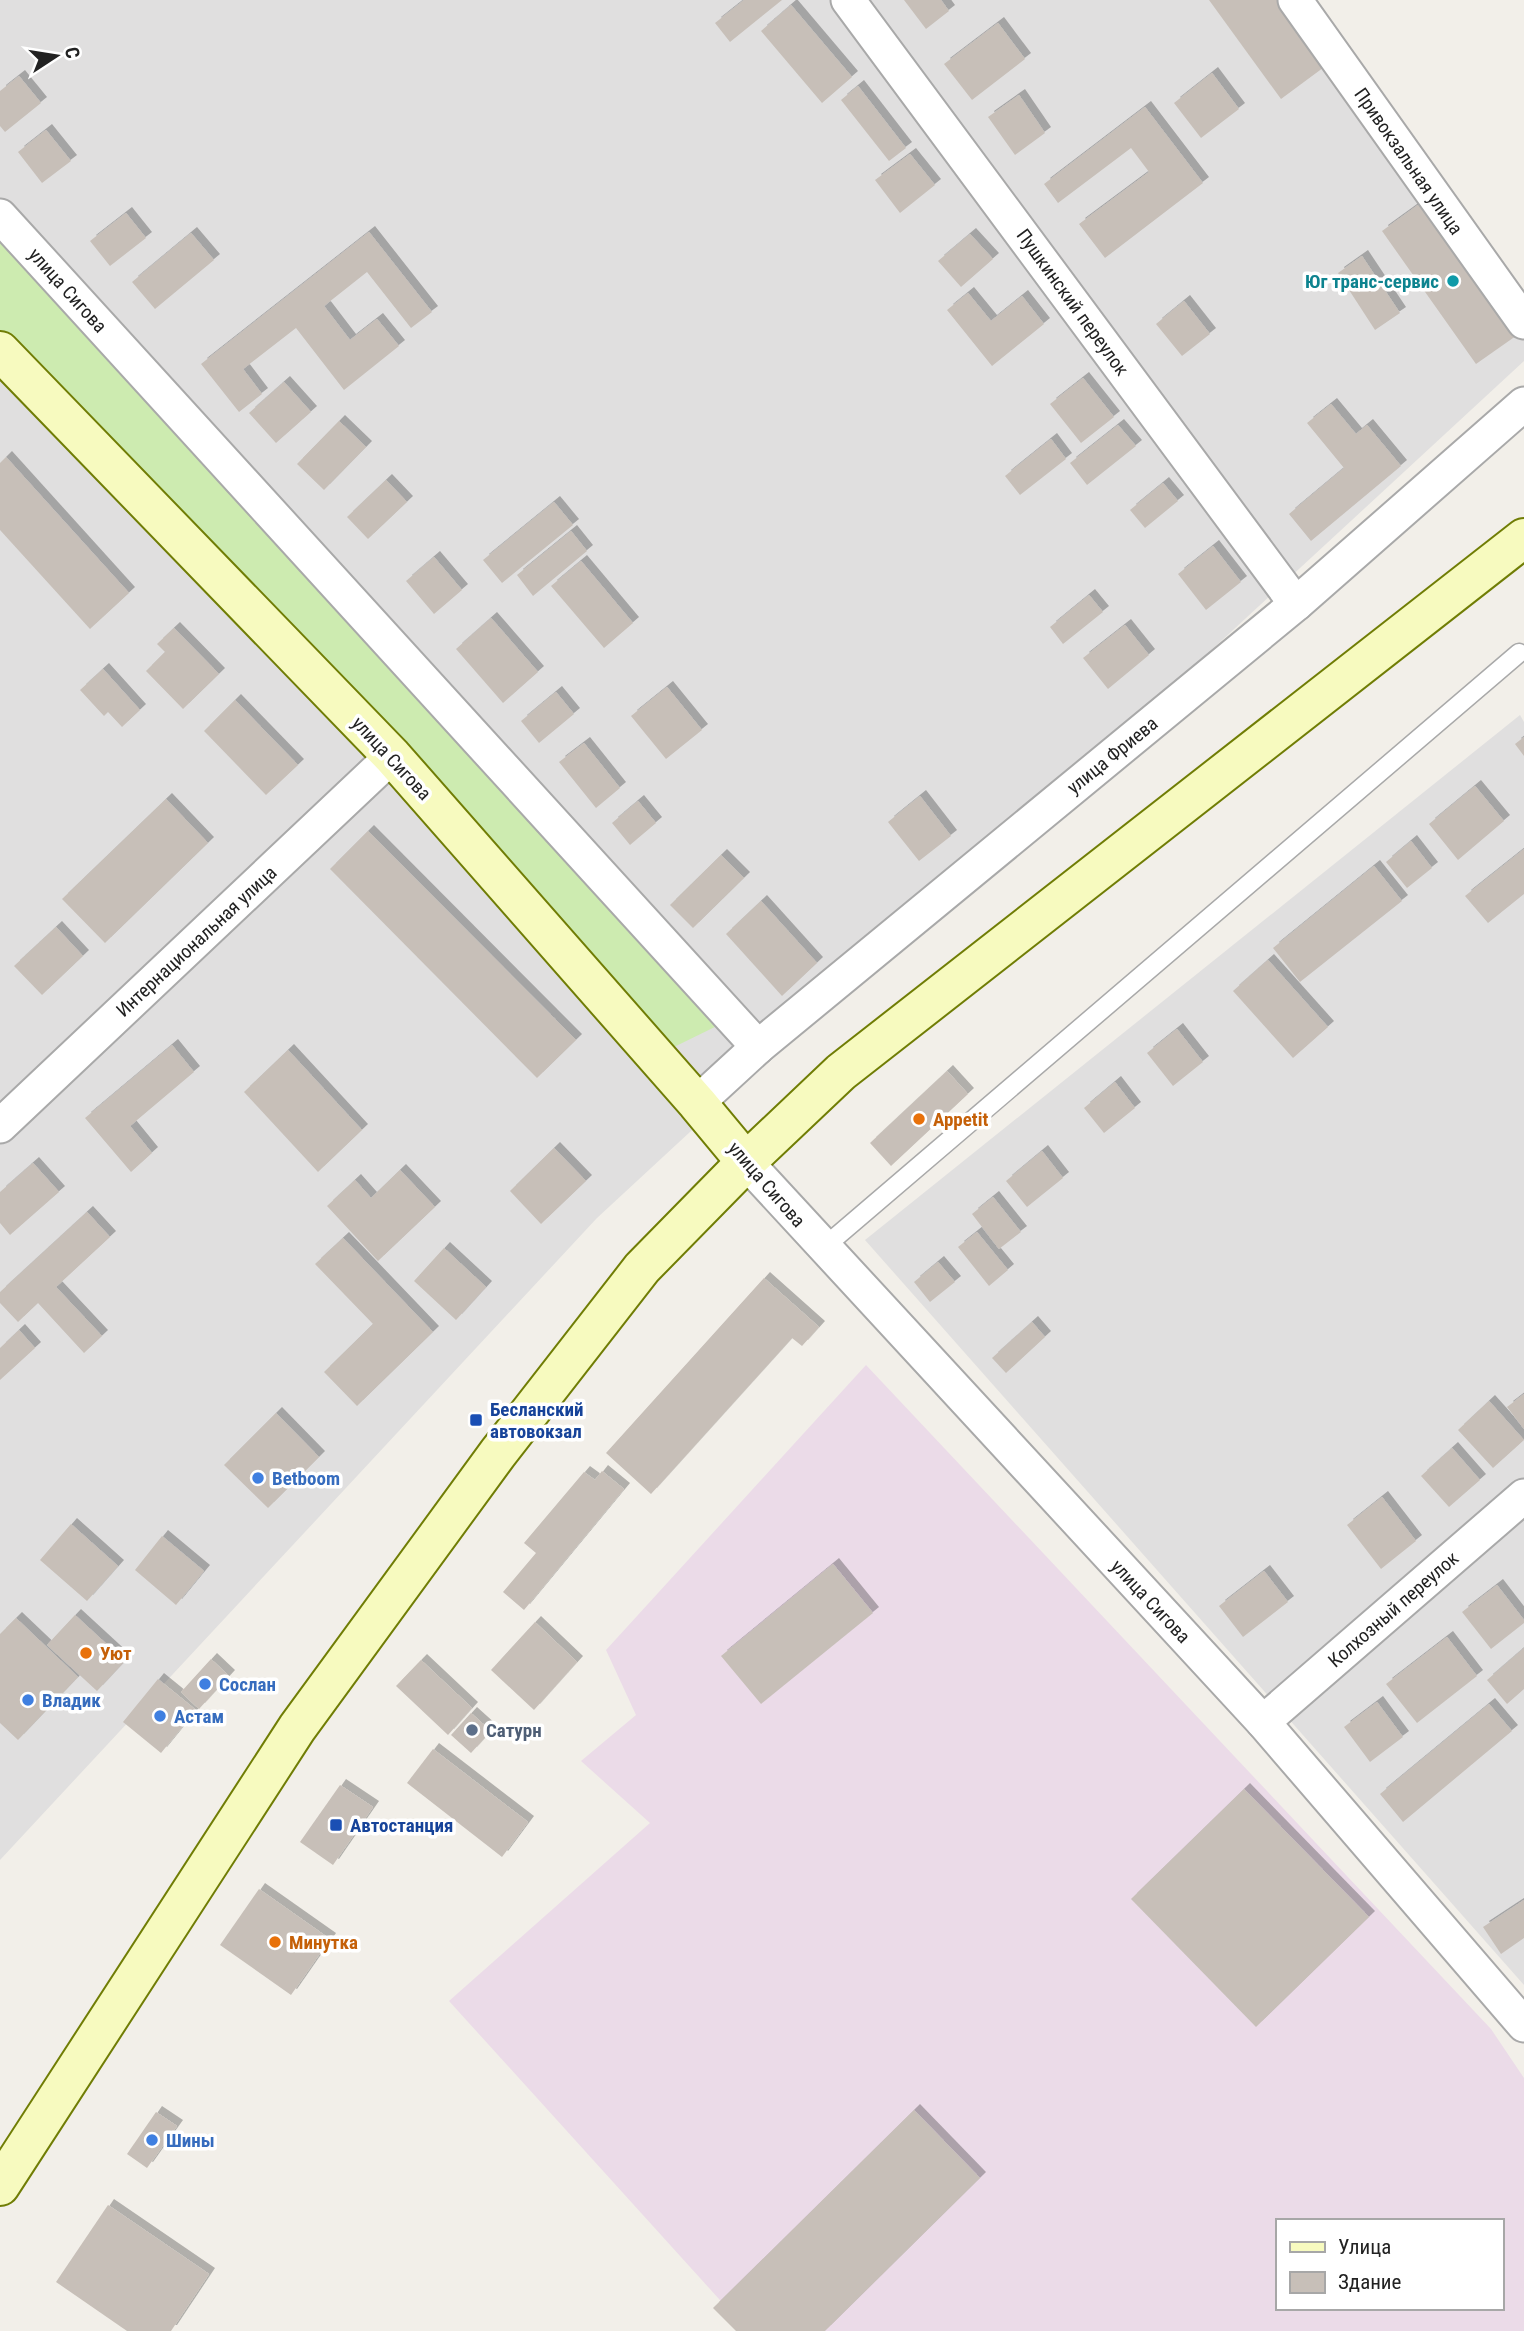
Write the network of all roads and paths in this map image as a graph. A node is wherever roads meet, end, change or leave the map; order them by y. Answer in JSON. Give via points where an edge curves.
{"nodes":[{"id":1,"x":848,"y":0,"type":"edge"},
{"id":2,"x":1295,"y":0,"type":"edge"},
{"id":3,"x":0,"y":216,"type":"edge"},
{"id":4,"x":1524,"y":322,"type":"edge"},
{"id":5,"x":0,"y":351,"type":"edge"},
{"id":6,"x":1524,"y":404,"type":"edge"},
{"id":7,"x":1524,"y":538,"type":"edge"},
{"id":8,"x":1296,"y":604,"type":"junction"},
{"id":9,"x":1519,"y":653,"type":"dead end"},
{"id":10,"x":392,"y":756,"type":"junction"},
{"id":11,"x":758,"y":1047,"type":"junction"},
{"id":12,"x":697,"y":1103,"type":"junction"},
{"id":13,"x":0,"y":1126,"type":"edge"},
{"id":14,"x":746,"y":1161,"type":"junction"},
{"id":15,"x":823,"y":1248,"type":"junction"},
{"id":16,"x":1524,"y":1496,"type":"edge"},
{"id":17,"x":1262,"y":1722,"type":"junction"},
{"id":18,"x":1524,"y":2025,"type":"edge"},
{"id":19,"x":0,"y":2186,"type":"edge"}],
"edges":[{"from":1,"to":8,"type":"street","name":"Пушкинский переулок"},
{"from":2,"to":4,"type":"street","name":"Привокзальная улица"},
{"from":3,"to":11,"type":"street","name":"улица Сигова"},
{"from":5,"to":10,"type":"main road","name":"улица Сигова"},
{"from":6,"to":8,"type":"street","name":"улица Фриева"},
{"from":7,"to":14,"type":"main road","via":[[841,1072]]},
{"from":8,"to":11,"type":"street","name":"улица Фриева"},
{"from":9,"to":15,"type":"lane"},
{"from":10,"to":12,"type":"main road","name":"улица Сигова"},
{"from":10,"to":13,"type":"street","name":"Интернациональная улица"},
{"from":11,"to":12,"type":"street","name":"улица Фриева"},
{"from":12,"to":14,"type":"main road","name":"улица Сигова"},
{"from":14,"to":15,"type":"street","name":"улица Сигова"},
{"from":14,"to":19,"type":"main road","via":[[642,1268],[498,1452],[345,1662],[297,1728]]},
{"from":15,"to":17,"type":"street","name":"улица Сигова"},
{"from":16,"to":17,"type":"street","name":"Колхозный переулок"},
{"from":17,"to":18,"type":"street","name":"улица Сигова"}]}
